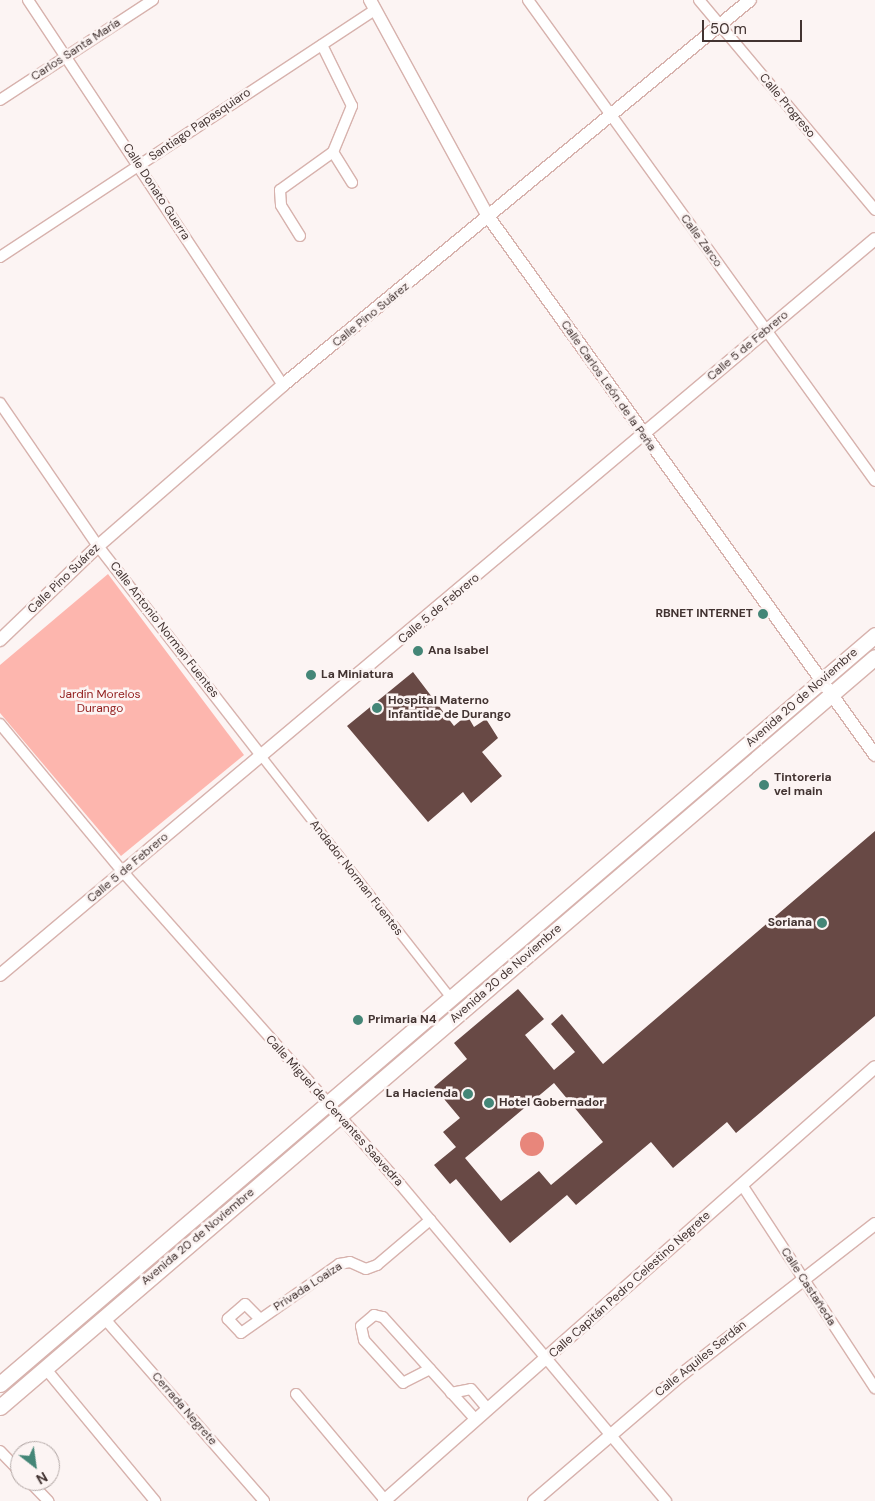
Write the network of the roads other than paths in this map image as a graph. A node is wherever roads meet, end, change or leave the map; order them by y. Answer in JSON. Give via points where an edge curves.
{"nodes":[{"id":1,"x":28,"y":0,"type":"edge"},
{"id":2,"x":153,"y":0,"type":"edge"},
{"id":3,"x":528,"y":0,"type":"edge"},
{"id":4,"x":700,"y":0,"type":"edge"},
{"id":5,"x":750,"y":0,"type":"edge"},
{"id":6,"x":372,"y":5,"type":"edge"},
{"id":7,"x":721,"y":26,"type":"junction"},
{"id":8,"x":322,"y":44,"type":"junction"},
{"id":9,"x":68,"y":56,"type":"junction"},
{"id":10,"x":0,"y":100,"type":"edge"},
{"id":11,"x":609,"y":114,"type":"junction"},
{"id":12,"x":334,"y":152,"type":"junction"},
{"id":13,"x":138,"y":166,"type":"junction"},
{"id":14,"x":352,"y":182,"type":"dead end"},
{"id":15,"x":875,"y":210,"type":"edge"},
{"id":16,"x":488,"y":215,"type":"junction"},
{"id":17,"x":300,"y":236,"type":"dead end"},
{"id":18,"x":875,"y":239,"type":"edge"},
{"id":19,"x":0,"y":257,"type":"edge"},
{"id":20,"x":766,"y":331,"type":"junction"},
{"id":21,"x":283,"y":385,"type":"junction"},
{"id":22,"x":0,"y":403,"type":"edge"},
{"id":23,"x":642,"y":435,"type":"junction"},
{"id":24,"x":875,"y":481,"type":"edge"},
{"id":25,"x":98,"y":546,"type":"junction"},
{"id":26,"x":875,"y":635,"type":"edge"},
{"id":27,"x":0,"y":640,"type":"edge"},
{"id":28,"x":875,"y":657,"type":"edge"},
{"id":29,"x":822,"y":680,"type":"junction"},
{"id":30,"x":832,"y":694,"type":"junction"},
{"id":31,"x":0,"y":724,"type":"edge"},
{"id":32,"x":875,"y":755,"type":"edge"},
{"id":33,"x":262,"y":757,"type":"junction"},
{"id":34,"x":123,"y":872,"type":"junction"},
{"id":35,"x":0,"y":975,"type":"edge"},
{"id":36,"x":451,"y":998,"type":"junction"},
{"id":37,"x":875,"y":1067,"type":"edge"},
{"id":38,"x":327,"y":1104,"type":"junction"},
{"id":39,"x":340,"y":1117,"type":"junction"},
{"id":40,"x":742,"y":1185,"type":"junction"},
{"id":41,"x":430,"y":1220,"type":"junction"},
{"id":42,"x":875,"y":1224,"type":"edge"},
{"id":43,"x":803,"y":1278,"type":"junction"},
{"id":44,"x":104,"y":1318,"type":"junction"},
{"id":45,"x":260,"y":1319,"type":"dead end"},
{"id":46,"x":547,"y":1358,"type":"junction"},
{"id":47,"x":45,"y":1368,"type":"junction"},
{"id":48,"x":430,"y":1368,"type":"junction"},
{"id":49,"x":873,"y":1381,"type":"edge"},
{"id":50,"x":0,"y":1384,"type":"edge"},
{"id":51,"x":451,"y":1392,"type":"junction"},
{"id":52,"x":296,"y":1394,"type":"dead end"},
{"id":53,"x":0,"y":1407,"type":"edge"},
{"id":54,"x":488,"y":1409,"type":"junction"},
{"id":55,"x":476,"y":1420,"type":"junction"},
{"id":56,"x":610,"y":1433,"type":"junction"},
{"id":57,"x":0,"y":1451,"type":"edge"},
{"id":58,"x":10,"y":1462,"type":"edge"},
{"id":59,"x":38,"y":1491,"type":"edge"},
{"id":60,"x":384,"y":1500,"type":"edge"},
{"id":61,"x":48,"y":1501,"type":"edge"},
{"id":62,"x":155,"y":1501,"type":"edge"},
{"id":63,"x":264,"y":1501,"type":"edge"},
{"id":64,"x":534,"y":1501,"type":"edge"},
{"id":65,"x":666,"y":1501,"type":"edge"}],
"edges":[{"from":1,"to":9,"type":"street","name":"Calle Donato Guerra"},
{"from":2,"to":9,"type":"street","name":"Carlos Santa María"},
{"from":3,"to":11,"type":"street","name":"Calle Zarco"},
{"from":4,"to":7,"type":"street","name":"Calle Progreso"},
{"from":5,"to":7,"type":"street","name":"Calle Pino Suárez"},
{"from":6,"to":8,"type":"street","name":"Santiago Papasquiaro"},
{"from":6,"to":16,"type":"street","name":"Calle Carlos León de la Peña"},
{"from":7,"to":11,"type":"street","name":"Calle Pino Suárez"},
{"from":7,"to":15,"type":"street","name":"Calle Progreso"},
{"from":8,"to":12,"type":"street","via":[[352,102]]},
{"from":8,"to":13,"type":"street","name":"Santiago Papasquiaro"},
{"from":9,"to":10,"type":"street","name":"Carlos Santa María"},
{"from":9,"to":13,"type":"street","name":"Calle Donato Guerra"},
{"from":11,"to":16,"type":"street","name":"Calle Pino Suárez"},
{"from":11,"to":20,"type":"street","name":"Calle Zarco"},
{"from":12,"to":14,"type":"street"},
{"from":12,"to":17,"type":"street","via":[[280,190],[281,205]]},
{"from":13,"to":19,"type":"street","name":"Santiago Papasquiaro"},
{"from":13,"to":21,"type":"street","name":"Calle Donato Guerra"},
{"from":16,"to":21,"type":"street","name":"Calle Pino Suárez"},
{"from":16,"to":23,"type":"street","name":"Calle Carlos León de la Peña"},
{"from":18,"to":20,"type":"street","name":"Calle 5 de Febrero"},
{"from":20,"to":23,"type":"street","name":"Calle 5 de Febrero"},
{"from":20,"to":24,"type":"street","name":"Calle Zarco"},
{"from":21,"to":25,"type":"street","name":"Calle Pino Suárez"},
{"from":22,"to":25,"type":"street","name":"Calle Antonio Norman Fuentes"},
{"from":23,"to":29,"type":"street","name":"Calle Carlos León de la Peña"},
{"from":23,"to":33,"type":"street","name":"Calle 5 de Febrero"},
{"from":25,"to":27,"type":"street","name":"Calle Pino Suárez"},
{"from":25,"to":33,"type":"street","name":"Calle Antonio Norman Fuentes"},
{"from":26,"to":29,"type":"main road","name":"Avenida 20 de Noviembre"},
{"from":28,"to":30,"type":"main road","name":"Avenida 20 de Noviembre"},
{"from":29,"to":30,"type":"street","name":"Calle Carlos León de la Peña"},
{"from":29,"to":36,"type":"main road","name":"Avenida 20 de Noviembre"},
{"from":30,"to":32,"type":"street","name":"Calle Carlos León de la Peña"},
{"from":30,"to":39,"type":"main road","name":"Avenida 20 de Noviembre"},
{"from":31,"to":34,"type":"street","name":"Calle Miguel de Cervantes Saavedra"},
{"from":33,"to":34,"type":"street","name":"Calle 5 de Febrero"},
{"from":33,"to":36,"type":"street","name":"Andador Norman Fuentes"},
{"from":34,"to":35,"type":"street","name":"Calle 5 de Febrero"},
{"from":34,"to":38,"type":"street","name":"Calle Miguel de Cervantes Saavedra"},
{"from":36,"to":38,"type":"main road","name":"Avenida 20 de Noviembre"},
{"from":37,"to":40,"type":"street","name":"Calle Capitán Pedro Celestino Negrete"},
{"from":38,"to":39,"type":"street","name":"Calle Miguel de Cervantes Saavedra"},
{"from":38,"to":50,"type":"main road","name":"Avenida 20 de Noviembre"},
{"from":39,"to":41,"type":"street","name":"Calle Miguel de Cervantes Saavedra"},
{"from":39,"to":44,"type":"main road","name":"Avenida 20 de Noviembre"},
{"from":40,"to":43,"type":"street","name":"Calle Castañeda"},
{"from":40,"to":46,"type":"street","name":"Calle Capitán Pedro Celestino Negrete"},
{"from":41,"to":45,"type":"street","name":"Privada Loaiza","via":[[377,1265],[366,1268],[350,1262],[338,1264]]},
{"from":41,"to":46,"type":"street","name":"Calle Miguel de Cervantes Saavedra"},
{"from":42,"to":43,"type":"street","name":"Calle Aquiles Serdán"},
{"from":43,"to":49,"type":"street","name":"Calle Castañeda"},
{"from":43,"to":56,"type":"street","name":"Calle Aquiles Serdán"},
{"from":44,"to":47,"type":"main road","name":"Avenida 20 de Noviembre"},
{"from":44,"to":63,"type":"street","name":"Cerrada Negrete"},
{"from":46,"to":54,"type":"street","name":"Calle Capitán Pedro Celestino Negrete"},
{"from":46,"to":56,"type":"street","name":"Calle Miguel de Cervantes Saavedra"},
{"from":47,"to":53,"type":"main road","name":"Avenida 20 de Noviembre"},
{"from":47,"to":62,"type":"street"},
{"from":48,"to":48,"type":"street","via":[[383,1316],[374,1315],[361,1326],[364,1340],[404,1383]]},
{"from":48,"to":51,"type":"street"},
{"from":51,"to":54,"type":"street","via":[[471,1390]]},
{"from":51,"to":55,"type":"street"},
{"from":52,"to":60,"type":"street"},
{"from":54,"to":55,"type":"street","name":"Calle Capitán Pedro Celestino Negrete"},
{"from":55,"to":60,"type":"street","name":"Calle Capitán Pedro Celestino Negrete"},
{"from":56,"to":64,"type":"street","name":"Calle Aquiles Serdán"},
{"from":56,"to":65,"type":"street","name":"Calle Miguel de Cervantes Saavedra"},
{"from":57,"to":58,"type":"street"},
{"from":59,"to":61,"type":"street"}]}
